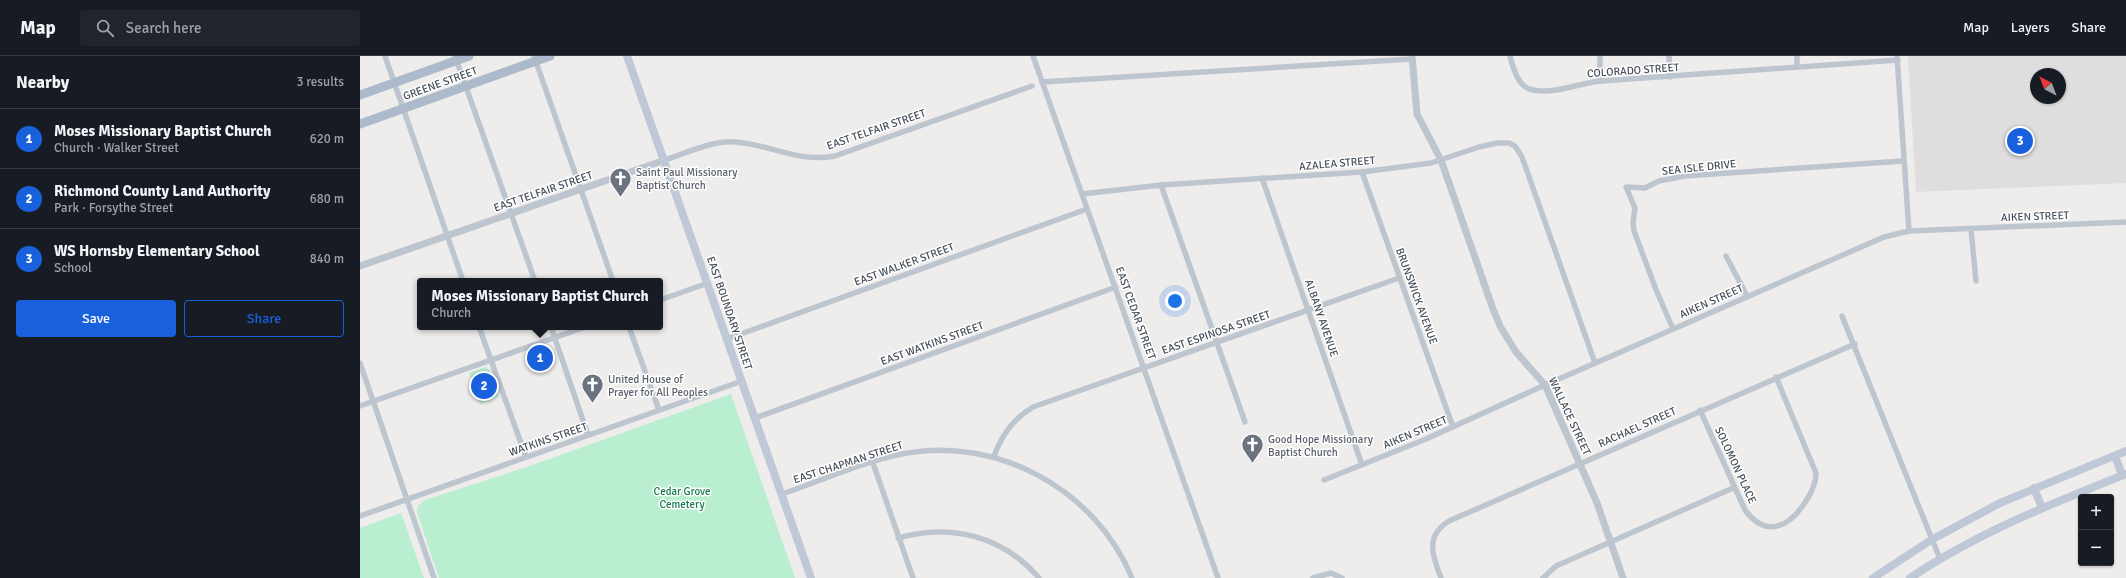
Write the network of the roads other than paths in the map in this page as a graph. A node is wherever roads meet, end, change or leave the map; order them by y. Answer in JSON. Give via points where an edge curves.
{"nodes":[{"id":1,"x":385,"y":56,"type":"edge"},
{"id":2,"x":469,"y":56,"type":"edge"},
{"id":3,"x":550,"y":56,"type":"edge"},
{"id":4,"x":627,"y":56,"type":"edge"},
{"id":5,"x":1032,"y":56,"type":"edge"},
{"id":6,"x":1510,"y":56,"type":"edge"},
{"id":7,"x":1600,"y":56,"type":"edge"},
{"id":8,"x":1669,"y":56,"type":"edge"},
{"id":9,"x":1797,"y":56,"type":"edge"},
{"id":10,"x":1412,"y":57,"type":"edge"},
{"id":11,"x":455,"y":58,"type":"edge"},
{"id":12,"x":1898,"y":58,"type":"edge"},
{"id":13,"x":535,"y":59,"type":"edge"},
{"id":14,"x":1798,"y":67,"type":"junction"},
{"id":15,"x":1670,"y":77,"type":"junction"},
{"id":16,"x":1600,"y":81,"type":"junction"},
{"id":17,"x":1042,"y":82,"type":"junction"},
{"id":18,"x":394,"y":83,"type":"junction"},
{"id":19,"x":1032,"y":86,"type":"dead end"},
{"id":20,"x":465,"y":87,"type":"junction"},
{"id":21,"x":360,"y":95,"type":"edge"},
{"id":22,"x":403,"y":108,"type":"junction"},
{"id":23,"x":360,"y":124,"type":"edge"},
{"id":24,"x":664,"y":160,"type":"junction"},
{"id":25,"x":1441,"y":160,"type":"junction"},
{"id":26,"x":1903,"y":161,"type":"junction"},
{"id":27,"x":1362,"y":172,"type":"junction"},
{"id":28,"x":1262,"y":178,"type":"junction"},
{"id":29,"x":1161,"y":185,"type":"junction"},
{"id":30,"x":581,"y":189,"type":"junction"},
{"id":31,"x":1082,"y":194,"type":"junction"},
{"id":32,"x":1087,"y":209,"type":"junction"},
{"id":33,"x":512,"y":213,"type":"junction"},
{"id":34,"x":2126,"y":222,"type":"edge"},
{"id":35,"x":1971,"y":229,"type":"junction"},
{"id":36,"x":1909,"y":231,"type":"junction"},
{"id":37,"x":448,"y":235,"type":"junction"},
{"id":38,"x":1726,"y":256,"type":"dead end"},
{"id":39,"x":360,"y":266,"type":"edge"},
{"id":40,"x":463,"y":278,"type":"edge"},
{"id":41,"x":534,"y":278,"type":"edge"},
{"id":42,"x":612,"y":278,"type":"edge"},
{"id":43,"x":1399,"y":278,"type":"junction"},
{"id":44,"x":1976,"y":281,"type":"dead end"},
{"id":45,"x":708,"y":283,"type":"junction"},
{"id":46,"x":1116,"y":287,"type":"junction"},
{"id":47,"x":1747,"y":296,"type":"junction"},
{"id":48,"x":663,"y":299,"type":"edge"},
{"id":49,"x":1308,"y":310,"type":"junction"},
{"id":50,"x":1842,"y":316,"type":"dead end"},
{"id":51,"x":1673,"y":329,"type":"junction"},
{"id":52,"x":480,"y":330,"type":"edge"},
{"id":53,"x":552,"y":330,"type":"edge"},
{"id":54,"x":576,"y":330,"type":"edge"},
{"id":55,"x":630,"y":330,"type":"edge"},
{"id":56,"x":554,"y":337,"type":"junction"},
{"id":57,"x":727,"y":339,"type":"junction"},
{"id":58,"x":1217,"y":342,"type":"junction"},
{"id":59,"x":1855,"y":344,"type":"junction"},
{"id":60,"x":491,"y":361,"type":"junction"},
{"id":61,"x":360,"y":363,"type":"edge"},
{"id":62,"x":1596,"y":363,"type":"junction"},
{"id":63,"x":1145,"y":368,"type":"junction"},
{"id":64,"x":1776,"y":377,"type":"junction"},
{"id":65,"x":742,"y":380,"type":"junction"},
{"id":66,"x":1545,"y":385,"type":"junction"},
{"id":67,"x":373,"y":401,"type":"junction"},
{"id":68,"x":360,"y":406,"type":"edge"},
{"id":69,"x":659,"y":410,"type":"junction"},
{"id":70,"x":1700,"y":410,"type":"junction"},
{"id":71,"x":755,"y":418,"type":"junction"},
{"id":72,"x":1245,"y":422,"type":"dead end"},
{"id":73,"x":1453,"y":427,"type":"junction"},
{"id":74,"x":588,"y":436,"type":"junction"},
{"id":75,"x":2126,"y":451,"type":"edge"},
{"id":76,"x":994,"y":456,"type":"junction"},
{"id":77,"x":2115,"y":456,"type":"junction"},
{"id":78,"x":526,"y":457,"type":"junction"},
{"id":79,"x":1580,"y":462,"type":"junction"},
{"id":80,"x":873,"y":463,"type":"junction"},
{"id":81,"x":1362,"y":465,"type":"junction"},
{"id":82,"x":2124,"y":475,"type":"edge"},
{"id":83,"x":1324,"y":480,"type":"dead end"},
{"id":84,"x":1733,"y":488,"type":"junction"},
{"id":85,"x":2034,"y":488,"type":"junction"},
{"id":86,"x":782,"y":494,"type":"junction"},
{"id":87,"x":407,"y":499,"type":"junction"},
{"id":88,"x":2042,"y":508,"type":"junction"},
{"id":89,"x":360,"y":516,"type":"edge"},
{"id":90,"x":898,"y":538,"type":"junction"},
{"id":91,"x":1931,"y":540,"type":"junction"},
{"id":92,"x":1610,"y":542,"type":"junction"},
{"id":93,"x":1940,"y":559,"type":"junction"},
{"id":94,"x":1340,"y":576,"type":"edge"},
{"id":95,"x":434,"y":578,"type":"edge"},
{"id":96,"x":811,"y":578,"type":"edge"},
{"id":97,"x":913,"y":578,"type":"edge"},
{"id":98,"x":1039,"y":578,"type":"edge"},
{"id":99,"x":1132,"y":578,"type":"edge"},
{"id":100,"x":1218,"y":578,"type":"edge"},
{"id":101,"x":1313,"y":578,"type":"edge"},
{"id":102,"x":1441,"y":578,"type":"edge"},
{"id":103,"x":1543,"y":578,"type":"edge"},
{"id":104,"x":1623,"y":578,"type":"edge"},
{"id":105,"x":1873,"y":578,"type":"edge"},
{"id":106,"x":1910,"y":578,"type":"edge"}],
"edges":[{"from":1,"to":18,"type":"street"},
{"from":2,"to":11,"type":"main road","name":"GREENE STREET"},
{"from":3,"to":13,"type":"main road","name":"GREENE STREET"},
{"from":4,"to":24,"type":"main road","name":"EAST BOUNDARY STREET"},
{"from":5,"to":17,"type":"street","name":"EAST CEDAR STREET"},
{"from":6,"to":16,"type":"street","name":"COLORADO STREET","via":[[1518,79],[1531,89],[1546,91]]},
{"from":7,"to":16,"type":"street"},
{"from":8,"to":15,"type":"street"},
{"from":9,"to":14,"type":"street"},
{"from":10,"to":17,"type":"street"},
{"from":10,"to":25,"type":"street","name":"WALLACE STREET","via":[[1417,114]]},
{"from":11,"to":18,"type":"main road","name":"GREENE STREET"},
{"from":11,"to":20,"type":"street"},
{"from":12,"to":14,"type":"street","name":"COLORADO STREET"},
{"from":12,"to":26,"type":"street"},
{"from":13,"to":20,"type":"main road","name":"GREENE STREET"},
{"from":13,"to":30,"type":"street"},
{"from":14,"to":15,"type":"street","name":"COLORADO STREET"},
{"from":15,"to":16,"type":"street","name":"COLORADO STREET"},
{"from":17,"to":31,"type":"street","name":"EAST CEDAR STREET"},
{"from":18,"to":21,"type":"main road","name":"GREENE STREET"},
{"from":18,"to":22,"type":"street"},
{"from":19,"to":24,"type":"street","name":"EAST TELFAIR STREET","via":[[835,156],[804,158],[744,143],[728,142]]},
{"from":20,"to":22,"type":"main road","name":"GREENE STREET"},
{"from":20,"to":33,"type":"street"},
{"from":22,"to":23,"type":"main road","name":"GREENE STREET"},
{"from":22,"to":37,"type":"street"},
{"from":24,"to":30,"type":"street","name":"EAST TELFAIR STREET"},
{"from":24,"to":45,"type":"main road","name":"EAST BOUNDARY STREET"},
{"from":25,"to":27,"type":"street","name":"AZALEA STREET"},
{"from":25,"to":62,"type":"street","name":"AZALEA STREET","via":[[1490,144],[1509,143],[1515,146],[1522,157]]},
{"from":25,"to":66,"type":"street","name":"WALLACE STREET","via":[[1500,326],[1516,352]]},
{"from":26,"to":36,"type":"street"},
{"from":26,"to":51,"type":"street","name":"SEA ISLE DRIVE","via":[[1685,176],[1659,181],[1645,188],[1626,187],[1635,208],[1634,231]]},
{"from":27,"to":28,"type":"street","name":"AZALEA STREET"},
{"from":27,"to":43,"type":"street","name":"BRUNSWICK AVENUE"},
{"from":28,"to":29,"type":"street","name":"AZALEA STREET"},
{"from":28,"to":49,"type":"street","name":"ALBANY AVENUE"},
{"from":29,"to":31,"type":"street","name":"AZALEA STREET"},
{"from":29,"to":58,"type":"street"},
{"from":30,"to":33,"type":"street","name":"EAST TELFAIR STREET"},
{"from":30,"to":42,"type":"street"},
{"from":31,"to":32,"type":"street","name":"EAST CEDAR STREET"},
{"from":32,"to":46,"type":"street","name":"EAST CEDAR STREET"},
{"from":32,"to":57,"type":"street","name":"EAST WALKER STREET"},
{"from":33,"to":37,"type":"street","name":"EAST TELFAIR STREET"},
{"from":33,"to":41,"type":"street"},
{"from":34,"to":35,"type":"street","name":"AIKEN STREET"},
{"from":35,"to":36,"type":"street","name":"AIKEN STREET"},
{"from":35,"to":44,"type":"street"},
{"from":36,"to":47,"type":"street","name":"AIKEN STREET","via":[[1878,239]]},
{"from":37,"to":39,"type":"street","name":"EAST TELFAIR STREET"},
{"from":37,"to":40,"type":"street"},
{"from":38,"to":47,"type":"street"},
{"from":43,"to":49,"type":"street","name":"EAST ESPINOSA STREET"},
{"from":43,"to":73,"type":"street","name":"BRUNSWICK AVENUE"},
{"from":45,"to":48,"type":"street"},
{"from":45,"to":57,"type":"main road","name":"EAST BOUNDARY STREET"},
{"from":46,"to":63,"type":"street","name":"EAST CEDAR STREET"},
{"from":46,"to":71,"type":"street","name":"EAST WATKINS STREET"},
{"from":47,"to":51,"type":"street","name":"AIKEN STREET"},
{"from":49,"to":58,"type":"street","name":"EAST ESPINOSA STREET"},
{"from":49,"to":81,"type":"street","name":"ALBANY AVENUE"},
{"from":50,"to":59,"type":"street"},
{"from":51,"to":62,"type":"street","name":"AIKEN STREET"},
{"from":52,"to":60,"type":"street"},
{"from":53,"to":56,"type":"street"},
{"from":54,"to":56,"type":"street"},
{"from":55,"to":69,"type":"street"},
{"from":56,"to":60,"type":"street"},
{"from":56,"to":74,"type":"street"},
{"from":57,"to":65,"type":"main road","name":"EAST BOUNDARY STREET"},
{"from":58,"to":63,"type":"street","name":"EAST ESPINOSA STREET"},
{"from":58,"to":72,"type":"street"},
{"from":59,"to":64,"type":"street","name":"RACHAEL STREET"},
{"from":59,"to":91,"type":"street"},
{"from":60,"to":67,"type":"street"},
{"from":60,"to":78,"type":"street"},
{"from":61,"to":67,"type":"street"},
{"from":62,"to":66,"type":"street","name":"AIKEN STREET"},
{"from":63,"to":76,"type":"street","name":"EAST ESPINOSA STREET","via":[[1033,407],[1011,424]]},
{"from":63,"to":100,"type":"street","name":"EAST CEDAR STREET"},
{"from":64,"to":70,"type":"street","name":"RACHAEL STREET"},
{"from":64,"to":84,"type":"street","name":"SOLOMON PLACE","via":[[1812,460],[1816,473],[1815,484],[1801,509],[1786,524],[1777,527],[1765,526],[1755,521],[1745,510]]},
{"from":65,"to":69,"type":"street","name":"WATKINS STREET"},
{"from":65,"to":71,"type":"main road","name":"EAST BOUNDARY STREET"},
{"from":66,"to":73,"type":"street","name":"AIKEN STREET"},
{"from":66,"to":79,"type":"street","name":"WALLACE STREET"},
{"from":67,"to":68,"type":"street"},
{"from":67,"to":87,"type":"street"},
{"from":69,"to":74,"type":"street","name":"WATKINS STREET"},
{"from":70,"to":79,"type":"street","name":"RACHAEL STREET"},
{"from":70,"to":84,"type":"street","name":"SOLOMON PLACE"},
{"from":71,"to":86,"type":"main road","name":"EAST BOUNDARY STREET"},
{"from":73,"to":81,"type":"street","name":"AIKEN STREET"},
{"from":74,"to":78,"type":"street","name":"WATKINS STREET"},
{"from":75,"to":77,"type":"main road"},
{"from":76,"to":80,"type":"street","name":"EAST CHAPMAN STREET","via":[[924,451],[902,454]]},
{"from":76,"to":99,"type":"street","name":"EAST CHAPMAN STREET","via":[[1034,472],[1076,500],[1109,536]]},
{"from":77,"to":82,"type":"main road"},
{"from":77,"to":85,"type":"main road"},
{"from":78,"to":87,"type":"street","name":"WATKINS STREET"},
{"from":79,"to":92,"type":"street","name":"WALLACE STREET"},
{"from":79,"to":102,"type":"street","name":"RACHAEL STREET","via":[[1449,521],[1438,529],[1432,551]]},
{"from":80,"to":86,"type":"street","name":"EAST CHAPMAN STREET"},
{"from":80,"to":90,"type":"street"},
{"from":81,"to":83,"type":"street","name":"AIKEN STREET"},
{"from":82,"to":88,"type":"main road"},
{"from":84,"to":92,"type":"street"},
{"from":85,"to":88,"type":"main road"},
{"from":85,"to":91,"type":"main road"},
{"from":86,"to":96,"type":"main road","name":"EAST BOUNDARY STREET"},
{"from":87,"to":89,"type":"street","name":"WATKINS STREET"},
{"from":87,"to":95,"type":"street"},
{"from":88,"to":93,"type":"main road","via":[[1997,528]]},
{"from":90,"to":97,"type":"street"},
{"from":90,"to":98,"type":"street","via":[[947,531],[978,536],[1014,554]]},
{"from":91,"to":93,"type":"street"},
{"from":91,"to":105,"type":"main road"},
{"from":92,"to":103,"type":"street","via":[[1556,566]]},
{"from":92,"to":104,"type":"street","name":"WALLACE STREET"},
{"from":93,"to":106,"type":"main road"},
{"from":94,"to":101,"type":"street","via":[[1326,574]]}]}
